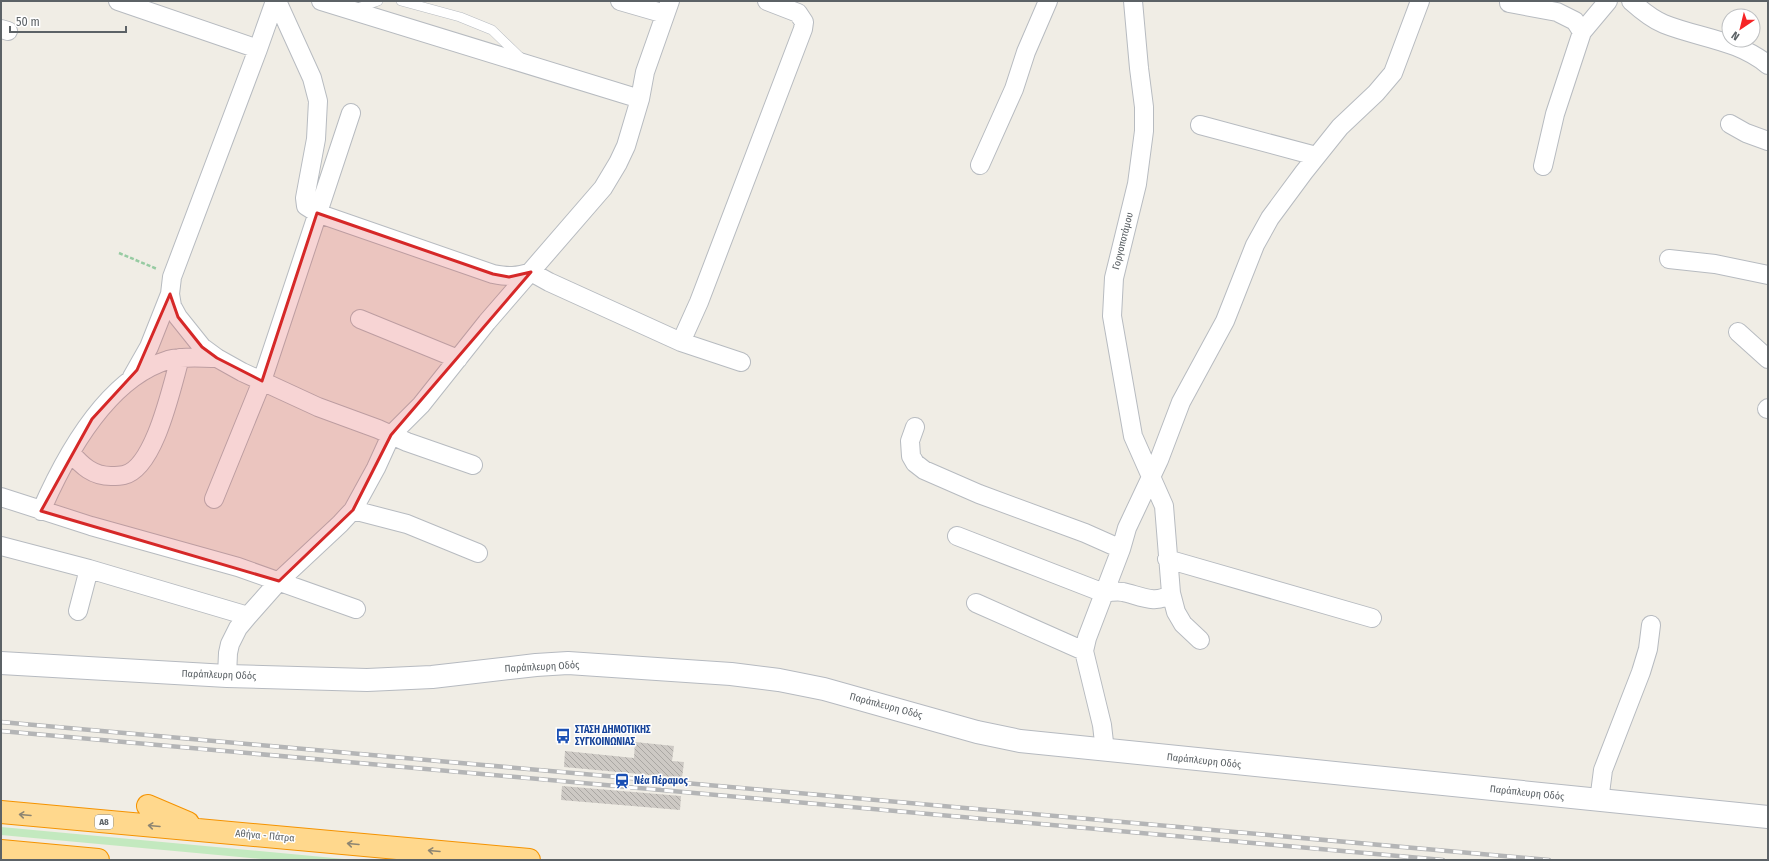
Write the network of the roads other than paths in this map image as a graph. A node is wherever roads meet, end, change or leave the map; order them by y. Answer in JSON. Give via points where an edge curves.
{"nodes":[{"id":1,"x":118,"y":1,"type":"edge"},
{"id":2,"x":276,"y":1,"type":"edge"},
{"id":3,"x":321,"y":1,"type":"edge"},
{"id":4,"x":378,"y":1,"type":"edge"},
{"id":5,"x":401,"y":1,"type":"edge"},
{"id":6,"x":620,"y":1,"type":"edge"},
{"id":7,"x":767,"y":1,"type":"edge"},
{"id":8,"x":1048,"y":1,"type":"edge"},
{"id":9,"x":1133,"y":1,"type":"edge"},
{"id":10,"x":1420,"y":1,"type":"edge"},
{"id":11,"x":1548,"y":1,"type":"edge"},
{"id":12,"x":1608,"y":1,"type":"edge"},
{"id":13,"x":1631,"y":1,"type":"edge"},
{"id":14,"x":1503,"y":2,"type":"edge"},
{"id":15,"x":668,"y":8,"type":"edge"},
{"id":16,"x":351,"y":11,"type":"junction"},
{"id":17,"x":1582,"y":32,"type":"junction"},
{"id":18,"x":258,"y":49,"type":"junction"},
{"id":19,"x":528,"y":64,"type":"junction"},
{"id":20,"x":1768,"y":65,"type":"edge"},
{"id":21,"x":640,"y":99,"type":"junction"},
{"id":22,"x":351,"y":113,"type":"dead end"},
{"id":23,"x":1730,"y":124,"type":"dead end"},
{"id":24,"x":1200,"y":125,"type":"dead end"},
{"id":25,"x":1768,"y":141,"type":"edge"},
{"id":26,"x":1316,"y":156,"type":"junction"},
{"id":27,"x":980,"y":165,"type":"dead end"},
{"id":28,"x":1543,"y":166,"type":"dead end"},
{"id":29,"x":317,"y":213,"type":"junction"},
{"id":30,"x":1669,"y":259,"type":"dead end"},
{"id":31,"x":531,"y":272,"type":"junction"},
{"id":32,"x":1768,"y":275,"type":"edge"},
{"id":33,"x":171,"y":285,"type":"junction"},
{"id":34,"x":360,"y":319,"type":"dead end"},
{"id":35,"x":1738,"y":332,"type":"dead end"},
{"id":36,"x":681,"y":342,"type":"junction"},
{"id":37,"x":180,"y":358,"type":"junction"},
{"id":38,"x":217,"y":358,"type":"junction"},
{"id":39,"x":458,"y":358,"type":"junction"},
{"id":40,"x":1768,"y":359,"type":"edge"},
{"id":41,"x":741,"y":362,"type":"dead end"},
{"id":42,"x":262,"y":381,"type":"junction"},
{"id":43,"x":127,"y":384,"type":"junction"},
{"id":44,"x":915,"y":427,"type":"dead end"},
{"id":45,"x":391,"y":435,"type":"junction"},
{"id":46,"x":71,"y":452,"type":"junction"},
{"id":47,"x":473,"y":465,"type":"dead end"},
{"id":48,"x":1150,"y":477,"type":"junction"},
{"id":49,"x":1,"y":498,"type":"edge"},
{"id":50,"x":214,"y":499,"type":"dead end"},
{"id":51,"x":353,"y":510,"type":"junction"},
{"id":52,"x":41,"y":511,"type":"junction"},
{"id":53,"x":957,"y":536,"type":"dead end"},
{"id":54,"x":1,"y":546,"type":"edge"},
{"id":55,"x":1121,"y":549,"type":"junction"},
{"id":56,"x":478,"y":553,"type":"dead end"},
{"id":57,"x":1167,"y":559,"type":"junction"},
{"id":58,"x":90,"y":569,"type":"junction"},
{"id":59,"x":279,"y":581,"type":"junction"},
{"id":60,"x":1104,"y":593,"type":"junction"},
{"id":61,"x":1170,"y":593,"type":"junction"},
{"id":62,"x":976,"y":603,"type":"dead end"},
{"id":63,"x":356,"y":609,"type":"dead end"},
{"id":64,"x":78,"y":611,"type":"dead end"},
{"id":65,"x":248,"y":616,"type":"junction"},
{"id":66,"x":1372,"y":618,"type":"dead end"},
{"id":67,"x":1651,"y":625,"type":"dead end"},
{"id":68,"x":1200,"y":640,"type":"dead end"},
{"id":69,"x":1084,"y":651,"type":"junction"},
{"id":70,"x":1,"y":663,"type":"edge"},
{"id":71,"x":226,"y":676,"type":"junction"},
{"id":72,"x":1105,"y":751,"type":"junction"},
{"id":73,"x":1599,"y":800,"type":"junction"},
{"id":74,"x":148,"y":806,"type":"dead end"},
{"id":75,"x":1,"y":812,"type":"edge"},
{"id":76,"x":1768,"y":818,"type":"edge"},
{"id":77,"x":207,"y":831,"type":"junction"},
{"id":78,"x":1,"y":851,"type":"edge"},
{"id":79,"x":98,"y":860,"type":"edge"},
{"id":80,"x":529,"y":860,"type":"edge"}],
"edges":[{"from":1,"to":18,"type":"street"},
{"from":2,"to":18,"type":"street"},
{"from":2,"to":29,"type":"street","via":[[312,78],[318,101],[316,139],[305,198],[306,206]]},
{"from":3,"to":16,"type":"street"},
{"from":4,"to":16,"type":"lane"},
{"from":5,"to":19,"type":"lane","via":[[460,17],[492,30]]},
{"from":6,"to":15,"type":"street"},
{"from":7,"to":36,"type":"street","via":[[798,13],[804,22],[803,29],[699,302]]},
{"from":8,"to":27,"type":"street","via":[[1026,52],[1014,89]]},
{"from":9,"to":48,"type":"street","name":"Γοργοποτάμου","via":[[1144,107],[1144,131],[1137,184],[1114,278],[1112,316],[1133,436]]},
{"from":10,"to":26,"type":"street","via":[[1393,73],[1382,88],[1340,127]]},
{"from":11,"to":14,"type":"street","via":[[1538,4]]},
{"from":12,"to":17,"type":"street"},
{"from":13,"to":20,"type":"street","via":[[1663,24],[1742,48]]},
{"from":14,"to":17,"type":"street","via":[[1557,12],[1575,21]]},
{"from":15,"to":21,"type":"street","via":[[645,72]]},
{"from":16,"to":19,"type":"street"},
{"from":17,"to":28,"type":"street","via":[[1555,114]]},
{"from":18,"to":33,"type":"street"},
{"from":19,"to":21,"type":"street"},
{"from":21,"to":31,"type":"street","via":[[626,146],[603,188]]},
{"from":22,"to":29,"type":"street"},
{"from":23,"to":25,"type":"street"},
{"from":24,"to":26,"type":"street"},
{"from":26,"to":48,"type":"street","via":[[1270,218],[1255,245],[1225,321],[1181,402]]},
{"from":29,"to":31,"type":"street","via":[[493,274],[514,277]]},
{"from":29,"to":42,"type":"street"},
{"from":30,"to":32,"type":"street","via":[[1716,264]]},
{"from":31,"to":36,"type":"street"},
{"from":31,"to":39,"type":"street"},
{"from":33,"to":38,"type":"street","via":[[172,306],[178,317],[202,347]]},
{"from":33,"to":43,"type":"street","via":[[149,347]]},
{"from":34,"to":39,"type":"street"},
{"from":35,"to":40,"type":"street"},
{"from":36,"to":41,"type":"street"},
{"from":37,"to":38,"type":"street"},
{"from":37,"to":43,"type":"street","via":[[151,366]]},
{"from":37,"to":46,"type":"street","via":[[160,427],[134,470],[124,475],[107,476],[91,472]]},
{"from":38,"to":42,"type":"street"},
{"from":39,"to":45,"type":"street","via":[[421,405]]},
{"from":42,"to":45,"type":"street","via":[[318,407]]},
{"from":42,"to":50,"type":"street"},
{"from":43,"to":46,"type":"street","via":[[92,419]]},
{"from":44,"to":55,"type":"street","via":[[910,441],[911,456],[924,470]]},
{"from":45,"to":47,"type":"street"},
{"from":45,"to":51,"type":"street"},
{"from":46,"to":52,"type":"street"},
{"from":48,"to":55,"type":"street","via":[[1127,528]]},
{"from":48,"to":57,"type":"street","name":"Γοργοποτάμου","via":[[1164,506]]},
{"from":49,"to":52,"type":"street"},
{"from":51,"to":56,"type":"street","via":[[407,524]]},
{"from":51,"to":59,"type":"street"},
{"from":52,"to":59,"type":"street"},
{"from":53,"to":60,"type":"street"},
{"from":54,"to":58,"type":"street"},
{"from":55,"to":60,"type":"street"},
{"from":57,"to":61,"type":"street","name":"Γοργοποτάμου"},
{"from":57,"to":66,"type":"street"},
{"from":58,"to":64,"type":"street"},
{"from":58,"to":65,"type":"street"},
{"from":59,"to":63,"type":"street"},
{"from":59,"to":65,"type":"street"},
{"from":60,"to":61,"type":"street","via":[[1121,592],[1159,600]]},
{"from":60,"to":69,"type":"street"},
{"from":61,"to":68,"type":"street","name":"Γοργοποτάμου","via":[[1183,624]]},
{"from":62,"to":69,"type":"street"},
{"from":65,"to":71,"type":"street","via":[[230,644]]},
{"from":67,"to":73,"type":"street","via":[[1648,649],[1641,672],[1603,770]]},
{"from":69,"to":72,"type":"street","via":[[1102,725]]},
{"from":70,"to":71,"type":"main road","name":"Παράπλευρη Οδός"},
{"from":71,"to":72,"type":"main road","name":"Παράπλευρη Οδός","via":[[367,680],[432,678],[568,663],[731,674],[824,689],[977,732],[1020,741]]},
{"from":72,"to":73,"type":"main road","name":"Παράπλευρη Οδός"},
{"from":73,"to":76,"type":"main road","name":"Παράπλευρη Οδός"},
{"from":74,"to":77,"type":"highway"},
{"from":77,"to":75,"type":"highway","name":"Αθήνα - Πάτρα","number":"Α8","one_way":true},
{"from":80,"to":77,"type":"highway","name":"Αθήνα - Πάτρα","number":"Α8","one_way":true},
{"from":78,"to":79,"type":"highway"}]}
